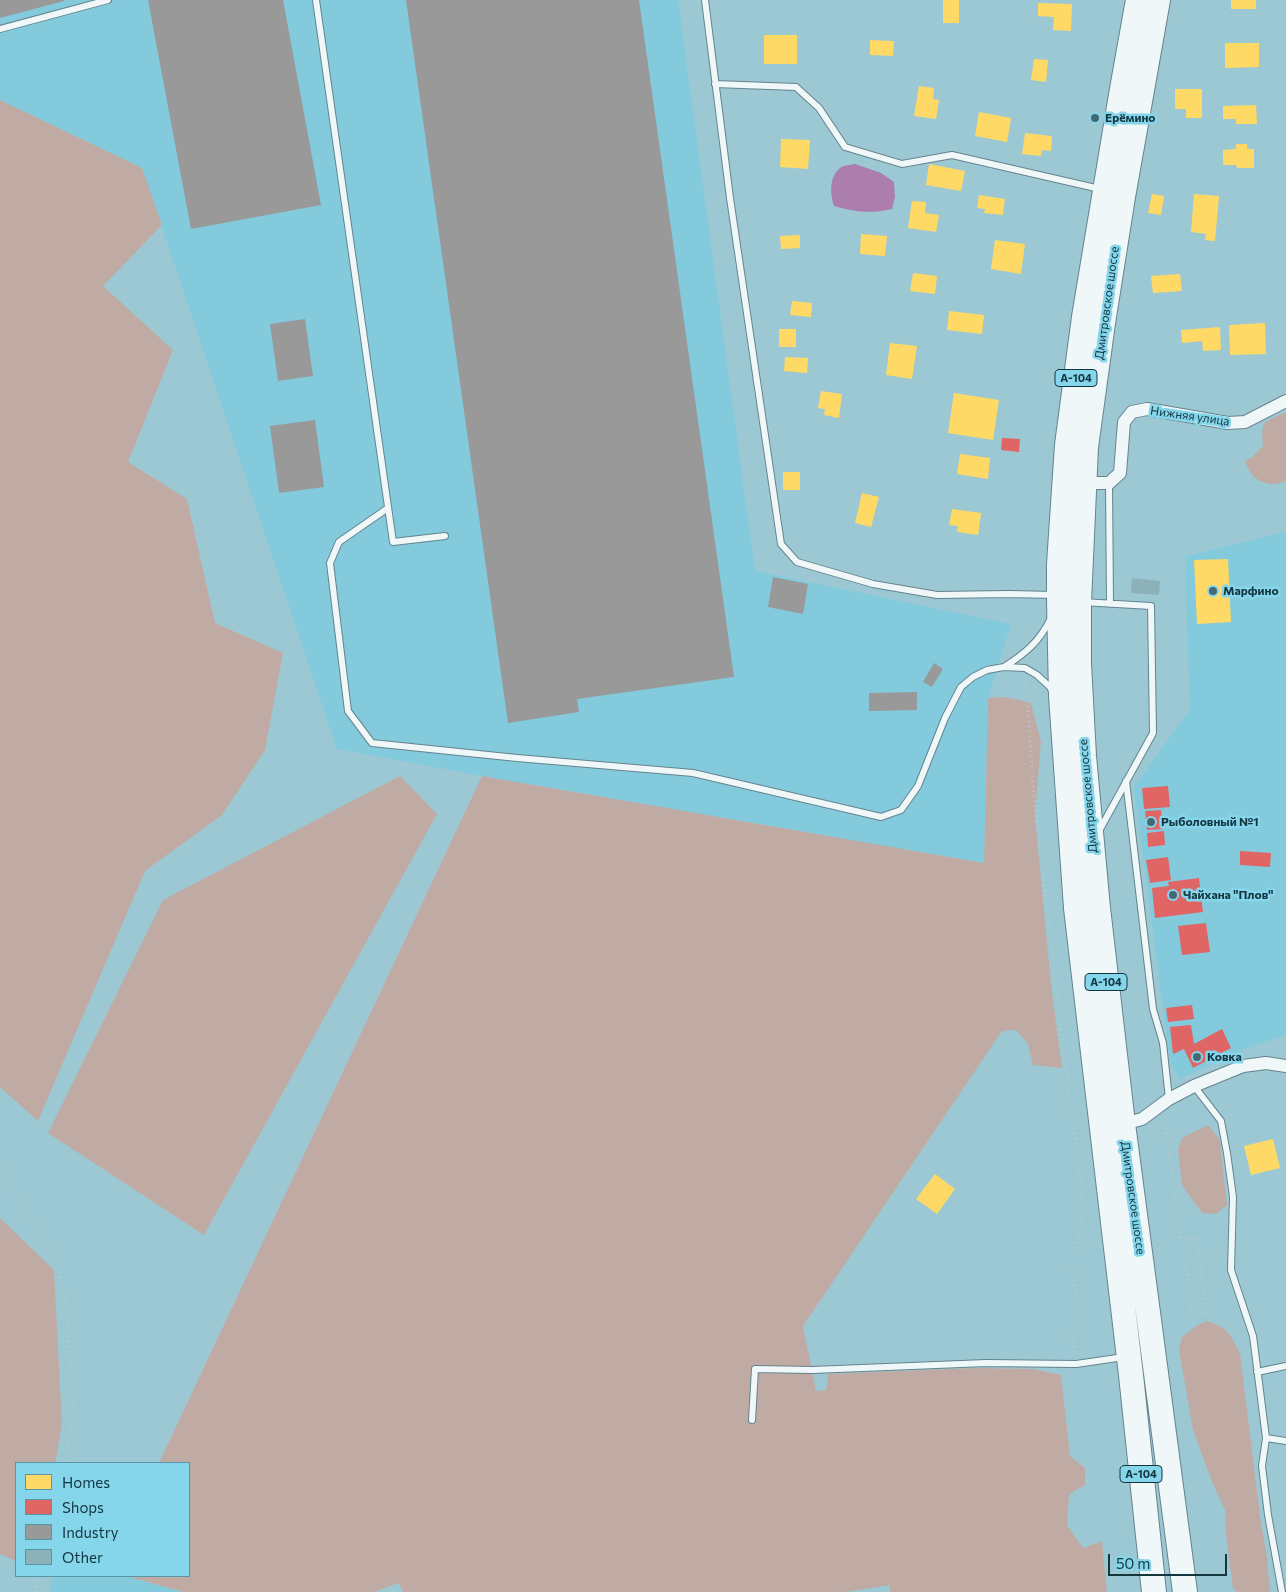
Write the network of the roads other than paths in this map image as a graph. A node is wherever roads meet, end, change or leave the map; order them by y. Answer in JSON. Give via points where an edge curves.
{"nodes":[{"id":1,"x":108,"y":0,"type":"edge"},
{"id":2,"x":316,"y":0,"type":"edge"},
{"id":3,"x":705,"y":0,"type":"edge"},
{"id":4,"x":1138,"y":0,"type":"edge"},
{"id":5,"x":1158,"y":0,"type":"edge"},
{"id":6,"x":0,"y":29,"type":"edge"},
{"id":7,"x":715,"y":84,"type":"junction"},
{"id":8,"x":1106,"y":191,"type":"junction"},
{"id":9,"x":1286,"y":401,"type":"edge"},
{"id":10,"x":1084,"y":483,"type":"junction"},
{"id":11,"x":1109,"y":483,"type":"junction"},
{"id":12,"x":388,"y":508,"type":"junction"},
{"id":13,"x":446,"y":536,"type":"dead end"},
{"id":14,"x":1066,"y":599,"type":"junction"},
{"id":15,"x":1110,"y":604,"type":"junction"},
{"id":16,"x":1004,"y":666,"type":"junction"},
{"id":17,"x":1062,"y":707,"type":"junction"},
{"id":18,"x":1126,"y":781,"type":"junction"},
{"id":19,"x":1092,"y":843,"type":"junction"},
{"id":20,"x":1286,"y":1066,"type":"edge"},
{"id":21,"x":1194,"y":1086,"type":"junction"},
{"id":22,"x":1166,"y":1101,"type":"junction"},
{"id":23,"x":1123,"y":1124,"type":"junction"},
{"id":24,"x":1128,"y":1357,"type":"junction"},
{"id":25,"x":1286,"y":1366,"type":"edge"},
{"id":26,"x":1257,"y":1372,"type":"junction"},
{"id":27,"x":752,"y":1420,"type":"dead end"},
{"id":28,"x":1266,"y":1438,"type":"junction"},
{"id":29,"x":1286,"y":1441,"type":"edge"},
{"id":30,"x":1154,"y":1592,"type":"edge"},
{"id":31,"x":1185,"y":1592,"type":"edge"},
{"id":32,"x":1282,"y":1592,"type":"edge"}],
"edges":[{"from":1,"to":6,"type":"lane"},
{"from":2,"to":12,"type":"lane"},
{"from":3,"to":7,"type":"lane"},
{"from":4,"to":8,"type":"highway","name":"Дмитровское шоссе","number":"А-104"},
{"from":5,"to":10,"type":"highway","name":"Дмитровское шоссе","number":"А-104","via":[[1103,323]]},
{"from":7,"to":8,"type":"lane","via":[[796,87],[819,108],[845,147],[902,164],[952,155]]},
{"from":7,"to":14,"type":"lane","via":[[781,544],[797,562],[873,584],[937,595],[1009,594]]},
{"from":8,"to":14,"type":"highway","name":"Дмитровское шоссе","number":"А-104","via":[[1084,317],[1067,445],[1059,564]]},
{"from":9,"to":11,"type":"street","name":"Нижняя улица","via":[[1244,422],[1228,424],[1147,409],[1132,412],[1124,422],[1120,473]]},
{"from":10,"to":11,"type":"street"},
{"from":10,"to":14,"type":"highway","name":"Дмитровское шоссе","number":"А-104"},
{"from":11,"to":15,"type":"lane"},
{"from":12,"to":13,"type":"lane","via":[[393,542]]},
{"from":12,"to":16,"type":"lane","via":[[339,542],[330,563],[348,711],[372,743],[692,773],[881,817],[901,810],[918,786],[945,718],[962,687],[973,677]]},
{"from":14,"to":15,"type":"lane"},
{"from":14,"to":16,"type":"lane","via":[[1037,641],[1023,655]]},
{"from":14,"to":17,"type":"highway","name":"Дмитровское шоссе","number":"А-104"},
{"from":14,"to":19,"type":"highway","name":"Дмитровское шоссе","number":"А-104","via":[[1079,664]]},
{"from":15,"to":18,"type":"lane","via":[[1151,606],[1153,733]]},
{"from":16,"to":17,"type":"lane","via":[[1025,668],[1037,676],[1050,687]]},
{"from":17,"to":24,"type":"highway","name":"Дмитровское шоссе","number":"А-104","via":[[1076,908]]},
{"from":18,"to":19,"type":"lane"},
{"from":18,"to":22,"type":"lane","via":[[1152,1010],[1163,1043]]},
{"from":19,"to":23,"type":"highway","name":"Дмитровское шоссе","number":"А-104"},
{"from":20,"to":21,"type":"street","via":[[1266,1062],[1243,1066]]},
{"from":21,"to":22,"type":"street"},
{"from":21,"to":26,"type":"lane","via":[[1221,1121],[1233,1197],[1231,1270],[1253,1336]]},
{"from":22,"to":23,"type":"street","via":[[1142,1118]]},
{"from":23,"to":31,"type":"highway","name":"Дмитровское шоссе","number":"А-104"},
{"from":24,"to":27,"type":"lane","via":[[1076,1364],[754,1369]]},
{"from":24,"to":30,"type":"highway","name":"Дмитровское шоссе","number":"А-104"},
{"from":25,"to":26,"type":"lane"},
{"from":26,"to":28,"type":"lane"},
{"from":28,"to":29,"type":"lane"},
{"from":28,"to":32,"type":"lane","via":[[1262,1466]]}]}
